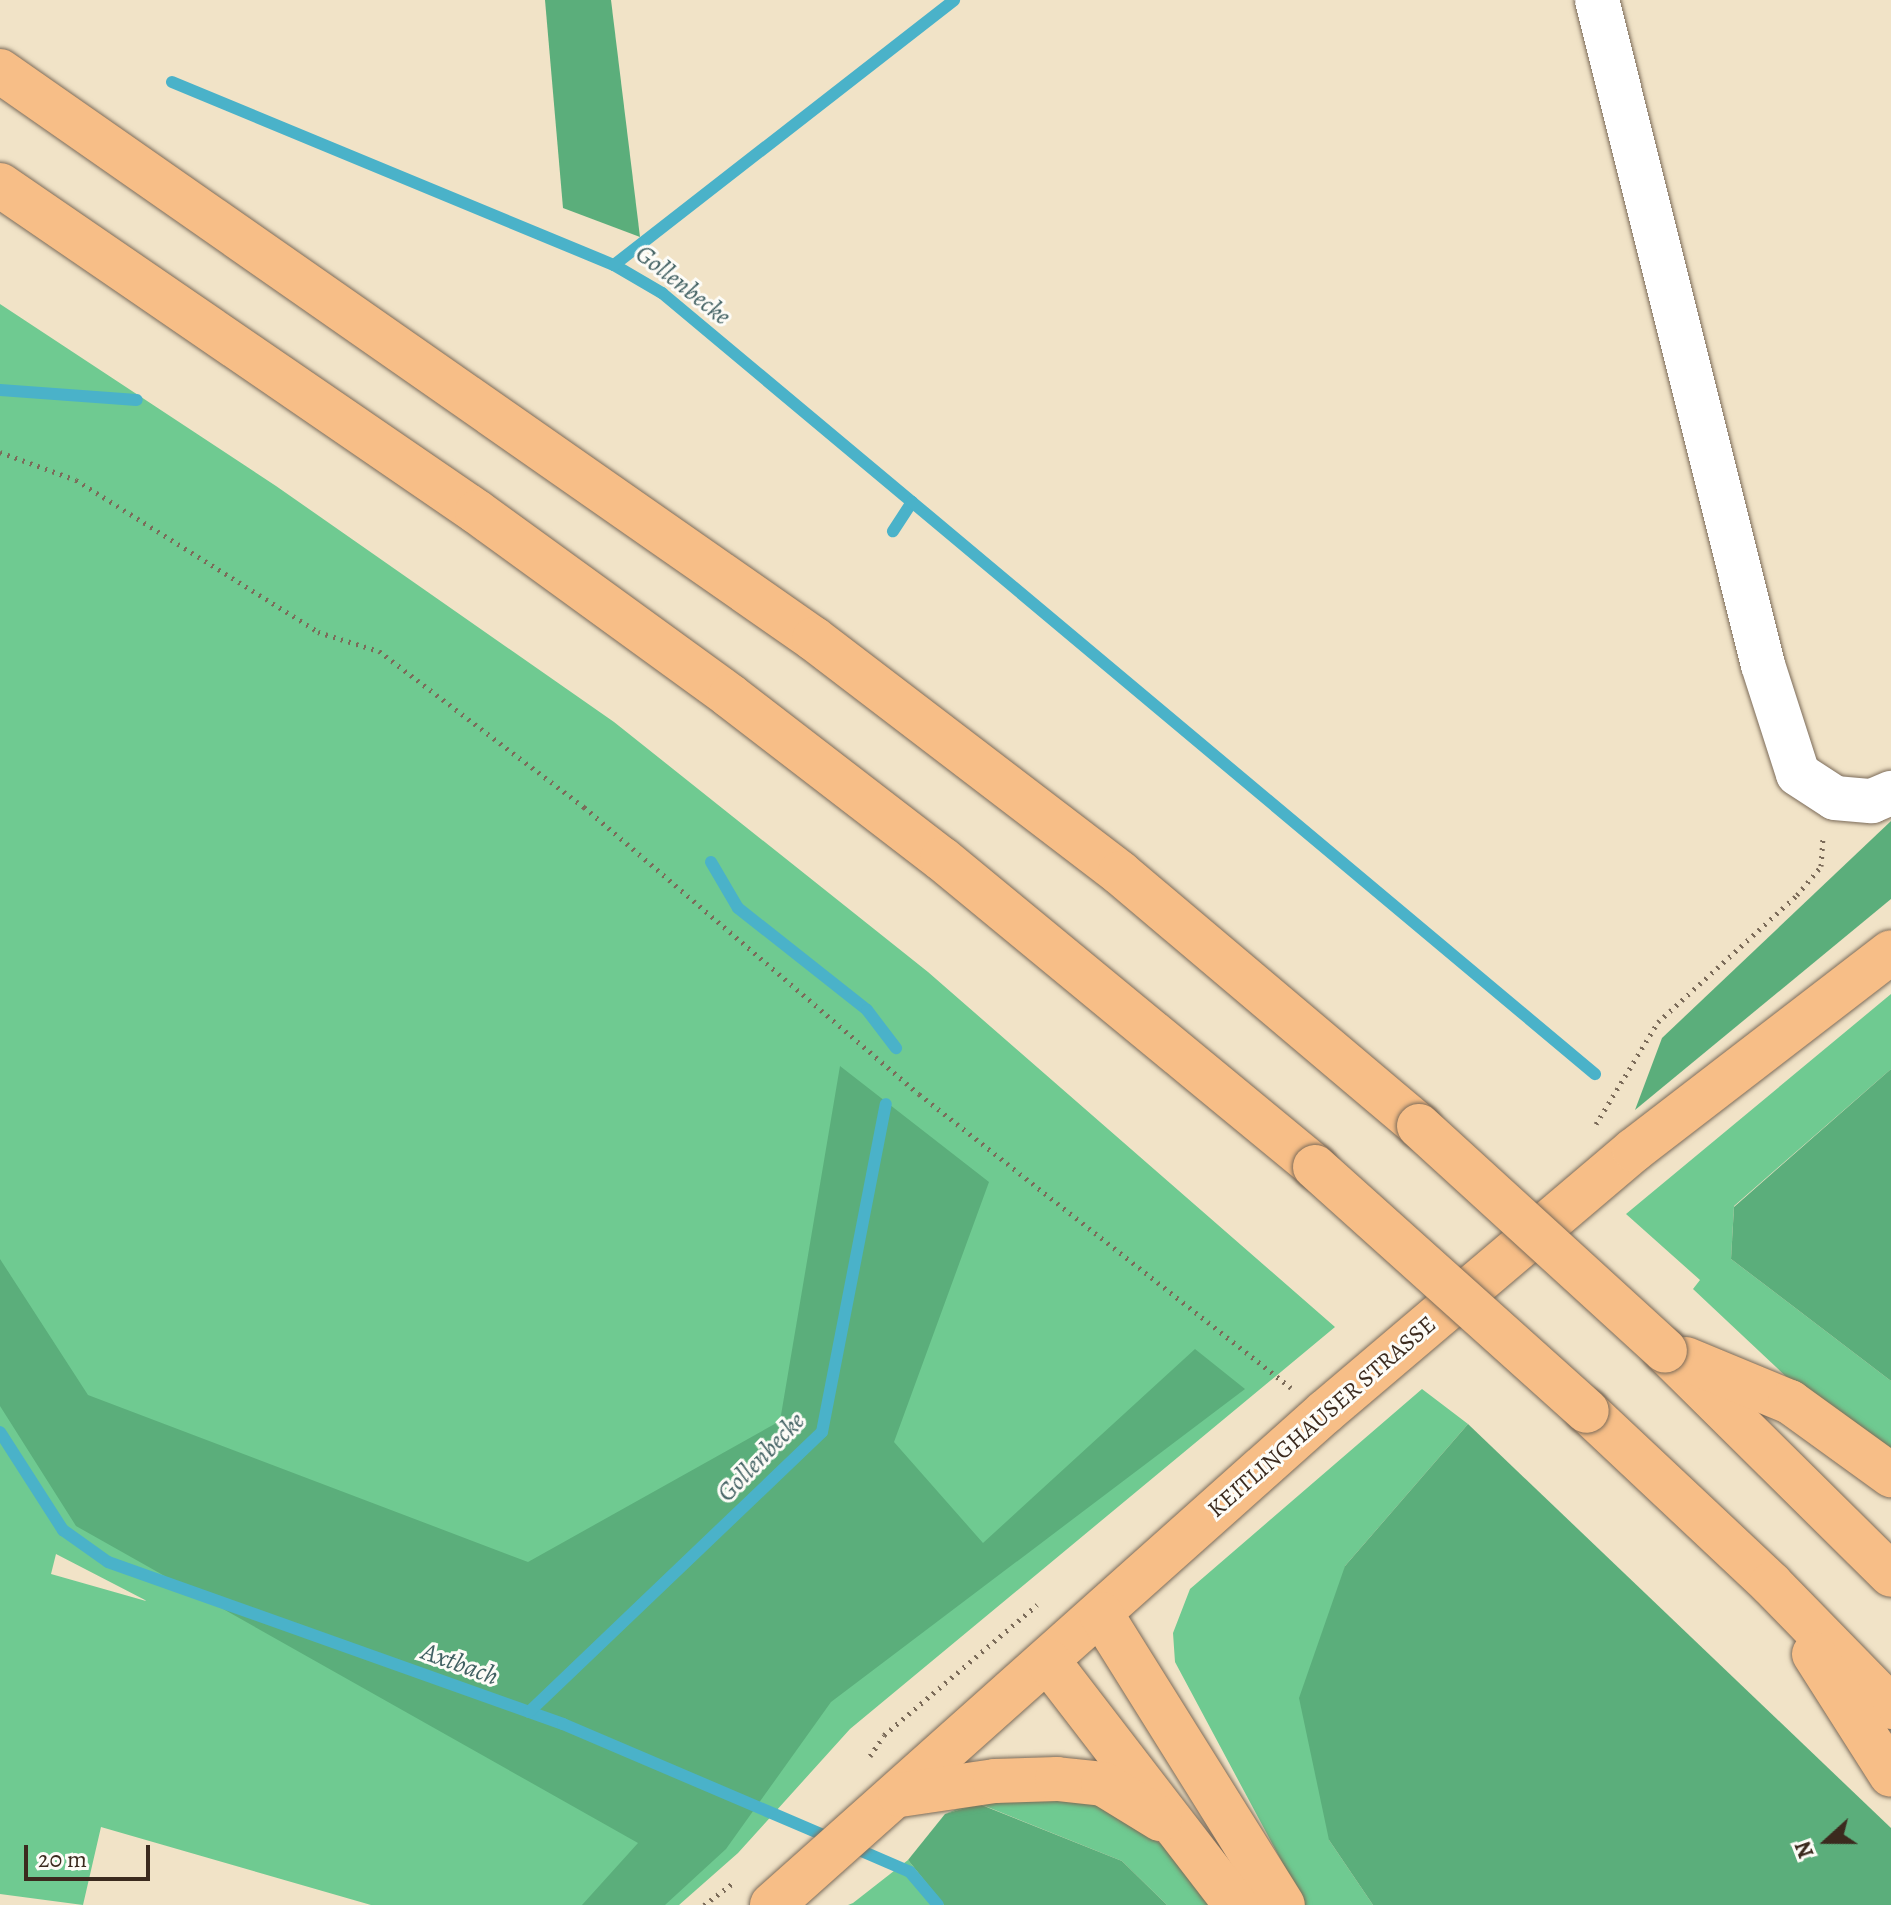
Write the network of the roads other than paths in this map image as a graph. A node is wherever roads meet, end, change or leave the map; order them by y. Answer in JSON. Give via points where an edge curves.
{"nodes":[{"id":1,"x":1597,"y":0,"type":"edge"},
{"id":2,"x":0,"y":71,"type":"edge"},
{"id":3,"x":0,"y":185,"type":"edge"},
{"id":4,"x":1891,"y":793,"type":"edge"},
{"id":5,"x":1891,"y":952,"type":"edge"},
{"id":6,"x":1665,"y":1351,"type":"junction"},
{"id":7,"x":1891,"y":1475,"type":"edge"},
{"id":8,"x":1891,"y":1575,"type":"edge"},
{"id":9,"x":1771,"y":1584,"type":"junction"},
{"id":10,"x":1101,"y":1614,"type":"junction"},
{"id":11,"x":1048,"y":1661,"type":"junction"},
{"id":12,"x":1891,"y":1707,"type":"edge"},
{"id":13,"x":1891,"y":1775,"type":"edge"},
{"id":14,"x":885,"y":1807,"type":"junction"},
{"id":15,"x":1186,"y":1834,"type":"junction"},
{"id":16,"x":788,"y":1891,"type":"edge"},
{"id":17,"x":1236,"y":1905,"type":"edge"},
{"id":18,"x":1283,"y":1905,"type":"edge"}],
"edges":[{"from":1,"to":4,"type":"lane","via":[[1763,665],[1798,774],[1835,798],[1872,801]]},
{"from":2,"to":6,"type":"main road","bridge":true,"via":[[814,639],[1120,873],[1419,1126]]},
{"from":3,"to":9,"type":"main road","bridge":true,"via":[[477,512],[942,859],[1315,1167]]},
{"from":5,"to":10,"type":"main road","name":"KEITLINGHAUSER STRASSE","via":[[1308,1393]]},
{"from":6,"to":7,"type":"main road","via":[[1790,1402]]},
{"from":6,"to":8,"type":"main road"},
{"from":9,"to":12,"type":"main road"},
{"from":9,"to":13,"type":"main road"},
{"from":10,"to":11,"type":"main road","name":"KEITLINGHAUSER STRASSE"},
{"from":10,"to":18,"type":"main road"},
{"from":11,"to":14,"type":"main road","name":"KEITLINGHAUSER STRASSE"},
{"from":11,"to":15,"type":"main road"},
{"from":14,"to":15,"type":"main road","via":[[995,1781],[1103,1784]]},
{"from":14,"to":16,"type":"main road","name":"KEITLINGHAUSER STRASSE"},
{"from":15,"to":17,"type":"main road"}]}
